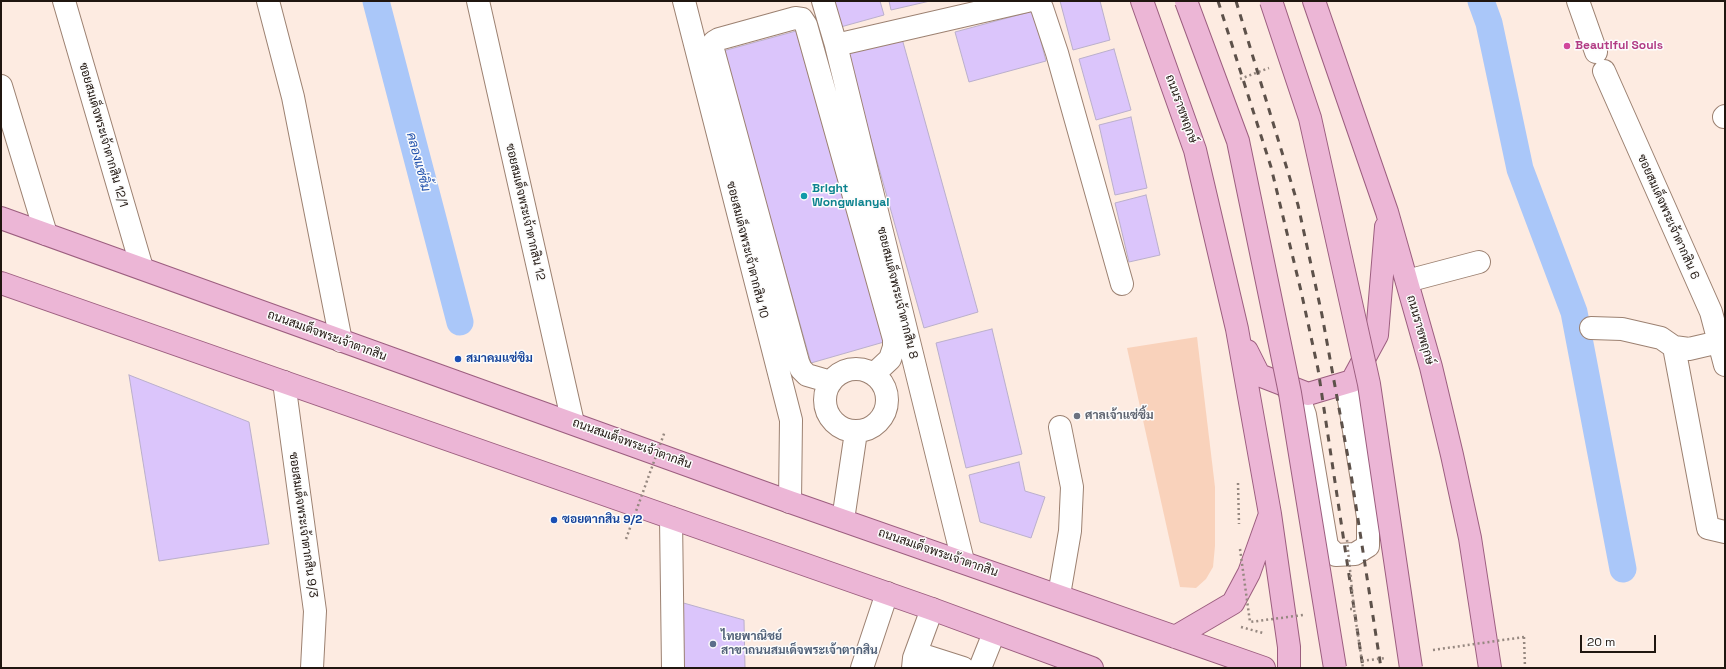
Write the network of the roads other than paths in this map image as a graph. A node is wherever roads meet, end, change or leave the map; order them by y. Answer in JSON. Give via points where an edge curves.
{"nodes":[{"id":1,"x":64,"y":1,"type":"edge"},
{"id":2,"x":268,"y":1,"type":"edge"},
{"id":3,"x":478,"y":1,"type":"edge"},
{"id":4,"x":684,"y":1,"type":"edge"},
{"id":5,"x":823,"y":1,"type":"edge"},
{"id":6,"x":1027,"y":1,"type":"edge"},
{"id":7,"x":1038,"y":1,"type":"edge"},
{"id":8,"x":1142,"y":1,"type":"edge"},
{"id":9,"x":1186,"y":1,"type":"edge"},
{"id":10,"x":1271,"y":1,"type":"edge"},
{"id":11,"x":1314,"y":1,"type":"edge"},
{"id":12,"x":1578,"y":1,"type":"edge"},
{"id":13,"x":836,"y":45,"type":"junction"},
{"id":14,"x":1,"y":86,"type":"edge"},
{"id":15,"x":1387,"y":212,"type":"junction"},
{"id":16,"x":1,"y":218,"type":"edge"},
{"id":17,"x":46,"y":234,"type":"junction"},
{"id":18,"x":1479,"y":262,"type":"dead end"},
{"id":19,"x":142,"y":268,"type":"junction"},
{"id":20,"x":1407,"y":281,"type":"junction"},
{"id":21,"x":1,"y":282,"type":"edge"},
{"id":22,"x":1122,"y":284,"type":"dead end"},
{"id":23,"x":1591,"y":328,"type":"dead end"},
{"id":24,"x":1237,"y":329,"type":"junction"},
{"id":25,"x":341,"y":341,"type":"junction"},
{"id":26,"x":1719,"y":342,"type":"junction"},
{"id":27,"x":1674,"y":347,"type":"junction"},
{"id":28,"x":1725,"y":365,"type":"edge"},
{"id":29,"x":874,"y":374,"type":"junction"},
{"id":30,"x":1352,"y":381,"type":"junction"},
{"id":31,"x":284,"y":382,"type":"junction"},
{"id":32,"x":831,"y":382,"type":"junction"},
{"id":33,"x":1282,"y":384,"type":"junction"},
{"id":34,"x":573,"y":423,"type":"junction"},
{"id":35,"x":1060,"y":427,"type":"dead end"},
{"id":36,"x":856,"y":432,"type":"junction"},
{"id":37,"x":790,"y":502,"type":"junction"},
{"id":38,"x":1270,"y":514,"type":"junction"},
{"id":39,"x":671,"y":518,"type":"junction"},
{"id":40,"x":843,"y":520,"type":"junction"},
{"id":41,"x":1725,"y":532,"type":"edge"},
{"id":42,"x":963,"y":561,"type":"junction"},
{"id":43,"x":887,"y":593,"type":"junction"},
{"id":44,"x":1059,"y":595,"type":"junction"},
{"id":45,"x":932,"y":610,"type":"junction"},
{"id":46,"x":994,"y":633,"type":"junction"},
{"id":47,"x":1175,"y":637,"type":"junction"},
{"id":48,"x":915,"y":660,"type":"edge"},
{"id":49,"x":312,"y":668,"type":"edge"},
{"id":50,"x":673,"y":668,"type":"edge"},
{"id":51,"x":862,"y":668,"type":"edge"},
{"id":52,"x":963,"y":668,"type":"edge"},
{"id":53,"x":980,"y":668,"type":"edge"},
{"id":54,"x":1092,"y":668,"type":"edge"},
{"id":55,"x":1264,"y":668,"type":"edge"},
{"id":56,"x":1289,"y":668,"type":"edge"},
{"id":57,"x":1335,"y":668,"type":"edge"},
{"id":58,"x":1411,"y":668,"type":"edge"},
{"id":59,"x":1490,"y":668,"type":"edge"}],
"edges":[{"from":1,"to":19,"type":"street","name":"ซอยสมเด็จพระเจ้าตากสิน 12/1"},
{"from":2,"to":25,"type":"street","via":[[293,97]]},
{"from":3,"to":34,"type":"street","name":"ซอยสมเด็จพระเจ้าตากสิน 12"},
{"from":4,"to":37,"type":"street","name":"ซอยสมเด็จพระเจ้าตากสิน 10","via":[[791,420]]},
{"from":5,"to":13,"type":"street","name":"ซอยสมเด็จพระเจ้าตากสิน 8"},
{"from":6,"to":13,"type":"street"},
{"from":7,"to":22,"type":"street","via":[[1057,53]]},
{"from":8,"to":24,"type":"main road","name":"ถนนราชพฤกษ์","via":[[1195,150]]},
{"from":9,"to":57,"type":"main road","bridge":true,"via":[[1238,141],[1290,393]]},
{"from":10,"to":58,"type":"main road","bridge":true,"via":[[1310,118],[1369,384]]},
{"from":11,"to":15,"type":"main road","name":"ถนนราชพฤกษ์"},
{"from":12,"to":26,"type":"street","name":"ซอยสมเด็จพระเจ้าตากสิน 6","via":[[1600,62],[1711,312]]},
{"from":13,"to":42,"type":"street","name":"ซอยสมเด็จพระเจ้าตากสิน 8"},
{"from":14,"to":17,"type":"street"},
{"from":15,"to":20,"type":"main road","name":"ถนนราชพฤกษ์"},
{"from":15,"to":30,"type":"main road","via":[[1377,335]]},
{"from":16,"to":17,"type":"main road","name":"ถนนสมเด็จพระเจ้าตากสิน"},
{"from":17,"to":19,"type":"main road","name":"ถนนสมเด็จพระเจ้าตากสิน"},
{"from":18,"to":20,"type":"street"},
{"from":19,"to":25,"type":"main road","name":"ถนนสมเด็จพระเจ้าตากสิน"},
{"from":20,"to":59,"type":"main road","name":"ถนนราชพฤกษ์","via":[[1431,367],[1464,508]]},
{"from":21,"to":31,"type":"main road"},
{"from":23,"to":27,"type":"street","via":[[1622,329],[1661,338]]},
{"from":24,"to":33,"type":"main road","via":[[1259,375]]},
{"from":24,"to":38,"type":"main road","name":"ถนนราชพฤกษ์"},
{"from":25,"to":34,"type":"main road","name":"ถนนสมเด็จพระเจ้าตากสิน"},
{"from":26,"to":27,"type":"street","via":[[1689,349]]},
{"from":26,"to":28,"type":"street","name":"ซอยสมเด็จพระเจ้าตากสิน 6"},
{"from":27,"to":41,"type":"street","via":[[1708,528]]},
{"from":29,"to":32,"type":"street","via":[[859,369],[848,370]]},
{"from":29,"to":32,"type":"street","via":[[890,360],[894,339],[806,25],[802,19],[795,18],[719,39],[712,46],[798,362],[807,375]]},
{"from":29,"to":36,"type":"street","via":[[888,396],[887,407],[877,424],[868,430]]},
{"from":30,"to":33,"type":"main road","via":[[1308,394]]},
{"from":30,"to":33,"type":"street","via":[[1349,400],[1368,517],[1368,546],[1356,554],[1336,555],[1326,546],[1305,415],[1299,398]]},
{"from":31,"to":39,"type":"main road"},
{"from":31,"to":49,"type":"street","name":"ซอยสมเด็จพระเจ้าตากสิน 9/3","via":[[315,611]]},
{"from":32,"to":36,"type":"street","via":[[826,391],[827,411],[839,427]]},
{"from":34,"to":37,"type":"main road","name":"ถนนสมเด็จพระเจ้าตากสิน"},
{"from":35,"to":44,"type":"street","via":[[1072,487],[1070,531]]},
{"from":36,"to":40,"type":"street"},
{"from":37,"to":40,"type":"main road","name":"ถนนสมเด็จพระเจ้าตากสิน"},
{"from":38,"to":47,"type":"main road","via":[[1249,573],[1233,603]]},
{"from":38,"to":56,"type":"main road","name":"ถนนราชพฤกษ์","via":[[1289,647]]},
{"from":39,"to":43,"type":"main road"},
{"from":39,"to":50,"type":"street"},
{"from":40,"to":42,"type":"main road","name":"ถนนสมเด็จพระเจ้าตากสิน"},
{"from":42,"to":44,"type":"main road","name":"ถนนสมเด็จพระเจ้าตากสิน"},
{"from":43,"to":45,"type":"main road"},
{"from":43,"to":51,"type":"street"},
{"from":44,"to":47,"type":"main road","name":"ถนนสมเด็จพระเจ้าตากสิน"},
{"from":45,"to":46,"type":"main road"},
{"from":45,"to":48,"type":"street"},
{"from":46,"to":53,"type":"street"},
{"from":46,"to":54,"type":"main road"},
{"from":47,"to":55,"type":"main road","name":"ถนนสมเด็จพระเจ้าตากสิน"},
{"from":48,"to":52,"type":"street"}]}
